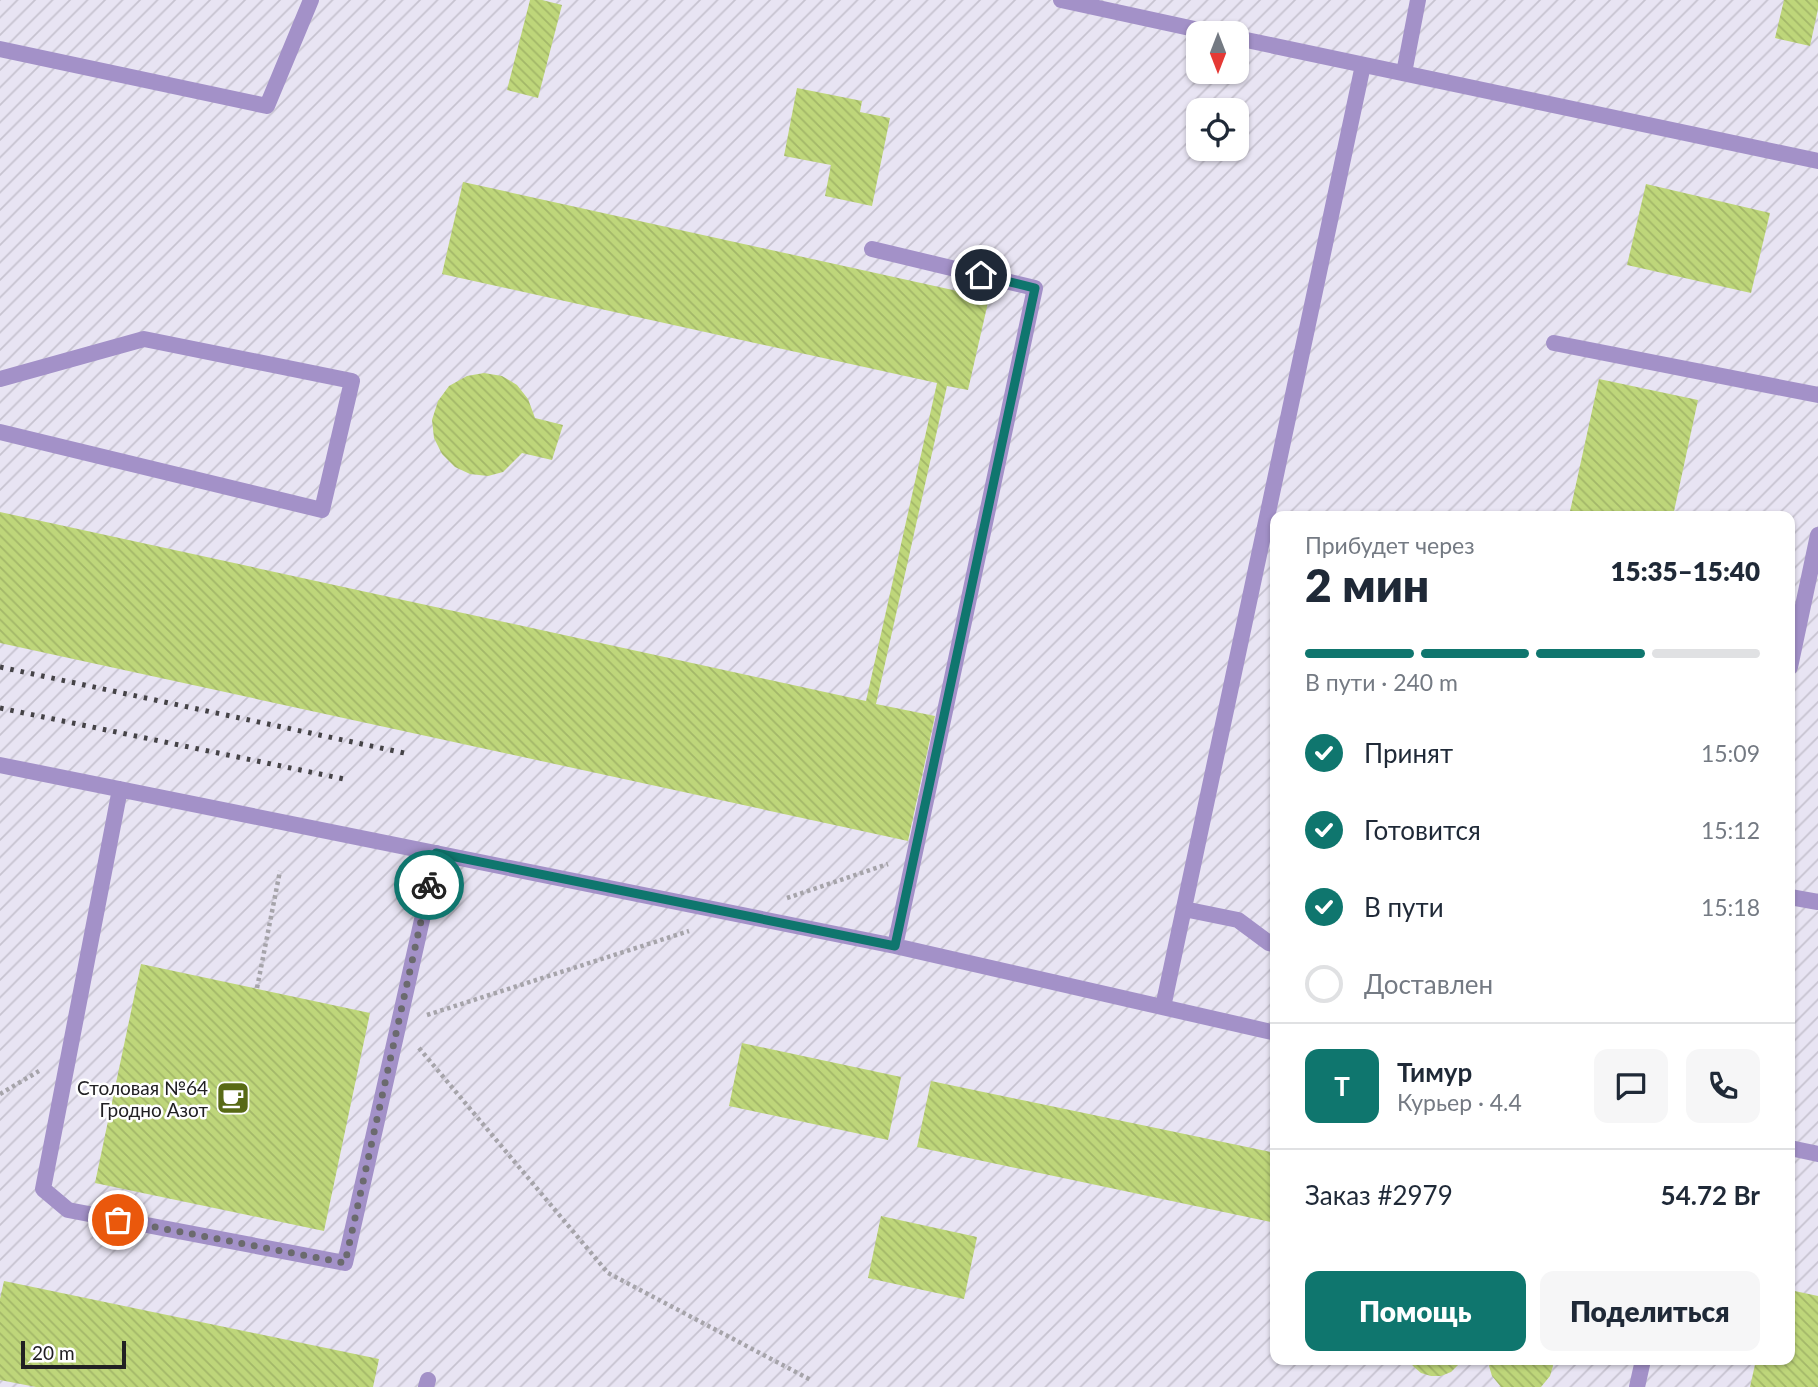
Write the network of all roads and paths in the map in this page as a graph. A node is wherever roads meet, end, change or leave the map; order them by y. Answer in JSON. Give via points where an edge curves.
{"nodes":[{"id":1,"x":311,"y":0,"type":"edge"},
{"id":2,"x":1061,"y":0,"type":"edge"},
{"id":3,"x":1418,"y":0,"type":"edge"},
{"id":4,"x":1186,"y":27,"type":"edge"},
{"id":5,"x":1250,"y":41,"type":"edge"},
{"id":6,"x":0,"y":49,"type":"edge"},
{"id":7,"x":1363,"y":65,"type":"junction"},
{"id":8,"x":1404,"y":73,"type":"junction"},
{"id":9,"x":1818,"y":161,"type":"edge"},
{"id":10,"x":872,"y":249,"type":"dead end"},
{"id":11,"x":1554,"y":343,"type":"dead end"},
{"id":12,"x":0,"y":379,"type":"edge"},
{"id":13,"x":1818,"y":395,"type":"edge"},
{"id":14,"x":0,"y":432,"type":"edge"},
{"id":15,"x":1818,"y":535,"type":"edge"},
{"id":16,"x":1810,"y":611,"type":"edge"},
{"id":17,"x":1795,"y":653,"type":"edge"},
{"id":18,"x":0,"y":765,"type":"edge"},
{"id":19,"x":120,"y":789,"type":"junction"},
{"id":20,"x":436,"y":853,"type":"junction"},
{"id":21,"x":280,"y":871,"type":"dead end"},
{"id":22,"x":1795,"y":898,"type":"edge"},
{"id":23,"x":1818,"y":902,"type":"edge"},
{"id":24,"x":1184,"y":909,"type":"junction"},
{"id":25,"x":1270,"y":943,"type":"edge"},
{"id":26,"x":895,"y":946,"type":"junction"},
{"id":27,"x":638,"y":948,"type":"dead end"},
{"id":28,"x":257,"y":988,"type":"dead end"},
{"id":29,"x":1163,"y":1007,"type":"junction"},
{"id":30,"x":398,"y":1024,"type":"junction"},
{"id":31,"x":1270,"y":1032,"type":"edge"},
{"id":32,"x":70,"y":1052,"type":"junction"},
{"id":33,"x":0,"y":1094,"type":"edge"},
{"id":34,"x":1795,"y":1149,"type":"edge"},
{"id":35,"x":1818,"y":1154,"type":"edge"},
{"id":36,"x":1642,"y":1365,"type":"edge"},
{"id":37,"x":811,"y":1380,"type":"dead end"},
{"id":38,"x":1637,"y":1387,"type":"edge"}],
"edges":[{"from":1,"to":6,"type":"lane","via":[[267,106]]},
{"from":2,"to":4,"type":"lane"},
{"from":3,"to":8,"type":"lane"},
{"from":5,"to":7,"type":"lane"},
{"from":7,"to":8,"type":"lane"},
{"from":7,"to":24,"type":"lane"},
{"from":8,"to":9,"type":"lane"},
{"from":10,"to":26,"type":"lane","via":[[1035,288]]},
{"from":11,"to":13,"type":"lane"},
{"from":12,"to":14,"type":"lane","via":[[144,339],[352,381],[322,510]]},
{"from":15,"to":16,"type":"lane"},
{"from":16,"to":17,"type":"lane"},
{"from":18,"to":19,"type":"lane"},
{"from":19,"to":20,"type":"lane"},
{"from":19,"to":32,"type":"lane"},
{"from":20,"to":26,"type":"lane"},
{"from":20,"to":30,"type":"lane"},
{"from":21,"to":28,"type":"path"},
{"from":22,"to":23,"type":"lane"},
{"from":24,"to":25,"type":"lane","via":[[1238,920]]},
{"from":24,"to":29,"type":"lane"},
{"from":26,"to":29,"type":"lane"},
{"from":27,"to":30,"type":"path"},
{"from":29,"to":31,"type":"lane"},
{"from":30,"to":32,"type":"lane","via":[[345,1263],[68,1210],[43,1189]]},
{"from":30,"to":37,"type":"path","via":[[608,1273]]},
{"from":32,"to":33,"type":"path"},
{"from":34,"to":35,"type":"lane"},
{"from":36,"to":38,"type":"lane"}]}
